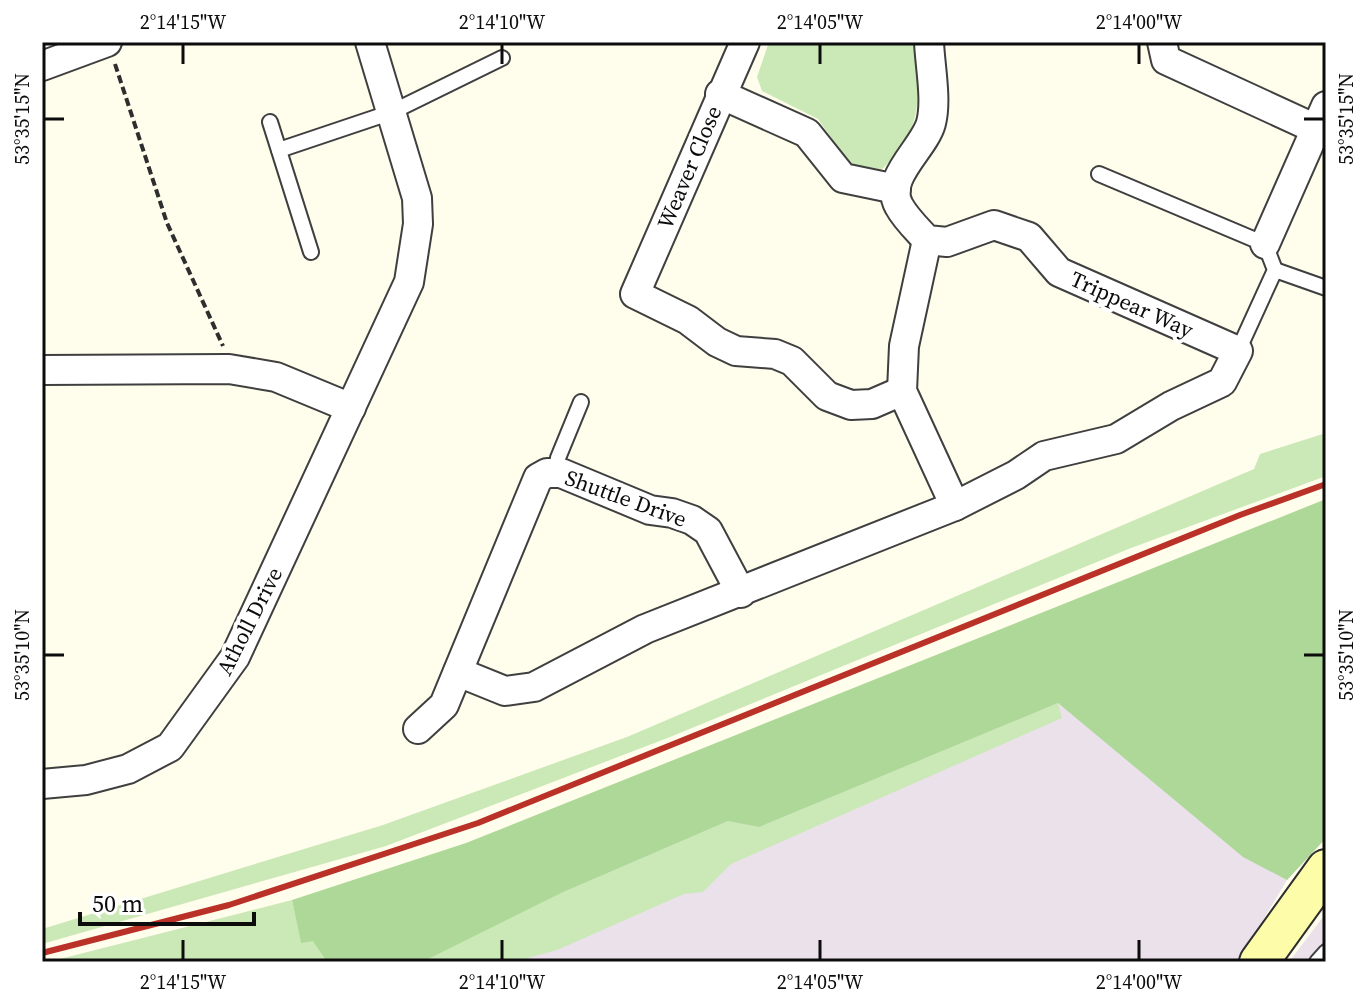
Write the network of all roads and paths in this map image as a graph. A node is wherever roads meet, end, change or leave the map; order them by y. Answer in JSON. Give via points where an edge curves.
{"nodes":[{"id":1,"x":370,"y":42,"type":"edge"},
{"id":2,"x":745,"y":42,"type":"edge"},
{"id":3,"x":929,"y":42,"type":"edge"},
{"id":4,"x":1162,"y":42,"type":"edge"},
{"id":5,"x":110,"y":48,"type":"edge"},
{"id":6,"x":502,"y":58,"type":"dead end"},
{"id":7,"x":42,"y":66,"type":"edge"},
{"id":8,"x":720,"y":94,"type":"junction"},
{"id":9,"x":392,"y":112,"type":"junction"},
{"id":10,"x":1321,"y":118,"type":"edge"},
{"id":11,"x":270,"y":122,"type":"dead end"},
{"id":12,"x":279,"y":150,"type":"junction"},
{"id":13,"x":1099,"y":174,"type":"dead end"},
{"id":14,"x":896,"y":189,"type":"junction"},
{"id":15,"x":927,"y":240,"type":"junction"},
{"id":16,"x":1265,"y":244,"type":"junction"},
{"id":17,"x":311,"y":252,"type":"dead end"},
{"id":18,"x":1275,"y":270,"type":"junction"},
{"id":19,"x":1326,"y":288,"type":"edge"},
{"id":20,"x":1238,"y":351,"type":"junction"},
{"id":21,"x":229,"y":369,"type":"junction"},
{"id":22,"x":42,"y":370,"type":"edge"},
{"id":23,"x":902,"y":391,"type":"junction"},
{"id":24,"x":581,"y":402,"type":"dead end"},
{"id":25,"x":351,"y":408,"type":"junction"},
{"id":26,"x":556,"y":473,"type":"junction"},
{"id":27,"x":955,"y":506,"type":"junction"},
{"id":28,"x":741,"y":593,"type":"junction"},
{"id":29,"x":458,"y":672,"type":"junction"},
{"id":30,"x":418,"y":729,"type":"dead end"},
{"id":31,"x":42,"y":784,"type":"edge"},
{"id":32,"x":1326,"y":869,"type":"edge"},
{"id":33,"x":1326,"y":952,"type":"edge"},
{"id":34,"x":1259,"y":962,"type":"edge"},
{"id":35,"x":1317,"y":962,"type":"edge"}],
"edges":[{"from":1,"to":9,"type":"street","name":"Atholl Drive"},
{"from":2,"to":8,"type":"street","name":"Weaver Close"},
{"from":3,"to":14,"type":"street","via":[[932,119],[925,140],[897,178]]},
{"from":4,"to":10,"type":"street","via":[[1166,60]]},
{"from":5,"to":7,"type":"street"},
{"from":5,"to":21,"type":"path","via":[[167,223],[219,331]]},
{"from":6,"to":9,"type":"lane"},
{"from":8,"to":14,"type":"street","via":[[807,133],[843,178]]},
{"from":8,"to":23,"type":"street","name":"Weaver Close","via":[[635,294],[736,351],[792,361],[827,396],[851,405],[872,404]]},
{"from":9,"to":12,"type":"lane"},
{"from":9,"to":25,"type":"street","name":"Atholl Drive","via":[[417,198],[416,251],[409,282]]},
{"from":10,"to":16,"type":"street"},
{"from":11,"to":12,"type":"lane"},
{"from":12,"to":17,"type":"lane"},
{"from":13,"to":16,"type":"lane"},
{"from":14,"to":15,"type":"street","via":[[898,205]]},
{"from":15,"to":20,"type":"street","name":"Trippear Way","via":[[947,242],[994,225],[1029,237],[1059,272]]},
{"from":15,"to":23,"type":"street","via":[[904,346]]},
{"from":16,"to":18,"type":"lane"},
{"from":18,"to":19,"type":"lane"},
{"from":18,"to":20,"type":"lane"},
{"from":20,"to":27,"type":"street","via":[[1222,382],[1116,439],[1044,456]]},
{"from":21,"to":22,"type":"street"},
{"from":21,"to":25,"type":"street","via":[[276,377]]},
{"from":23,"to":27,"type":"street"},
{"from":24,"to":26,"type":"lane"},
{"from":25,"to":31,"type":"street","name":"Atholl Drive","via":[[235,657],[170,747],[128,769]]},
{"from":26,"to":28,"type":"street","name":"Shuttle Drive","via":[[708,531]]},
{"from":26,"to":29,"type":"street","name":"Shuttle Drive","via":[[538,478]]},
{"from":27,"to":28,"type":"street"},
{"from":28,"to":29,"type":"street","via":[[645,629],[534,687],[505,691]]},
{"from":29,"to":30,"type":"street","name":"Shuttle Drive","via":[[444,705]]},
{"from":32,"to":34,"type":"street"},
{"from":33,"to":35,"type":"lane"}]}
